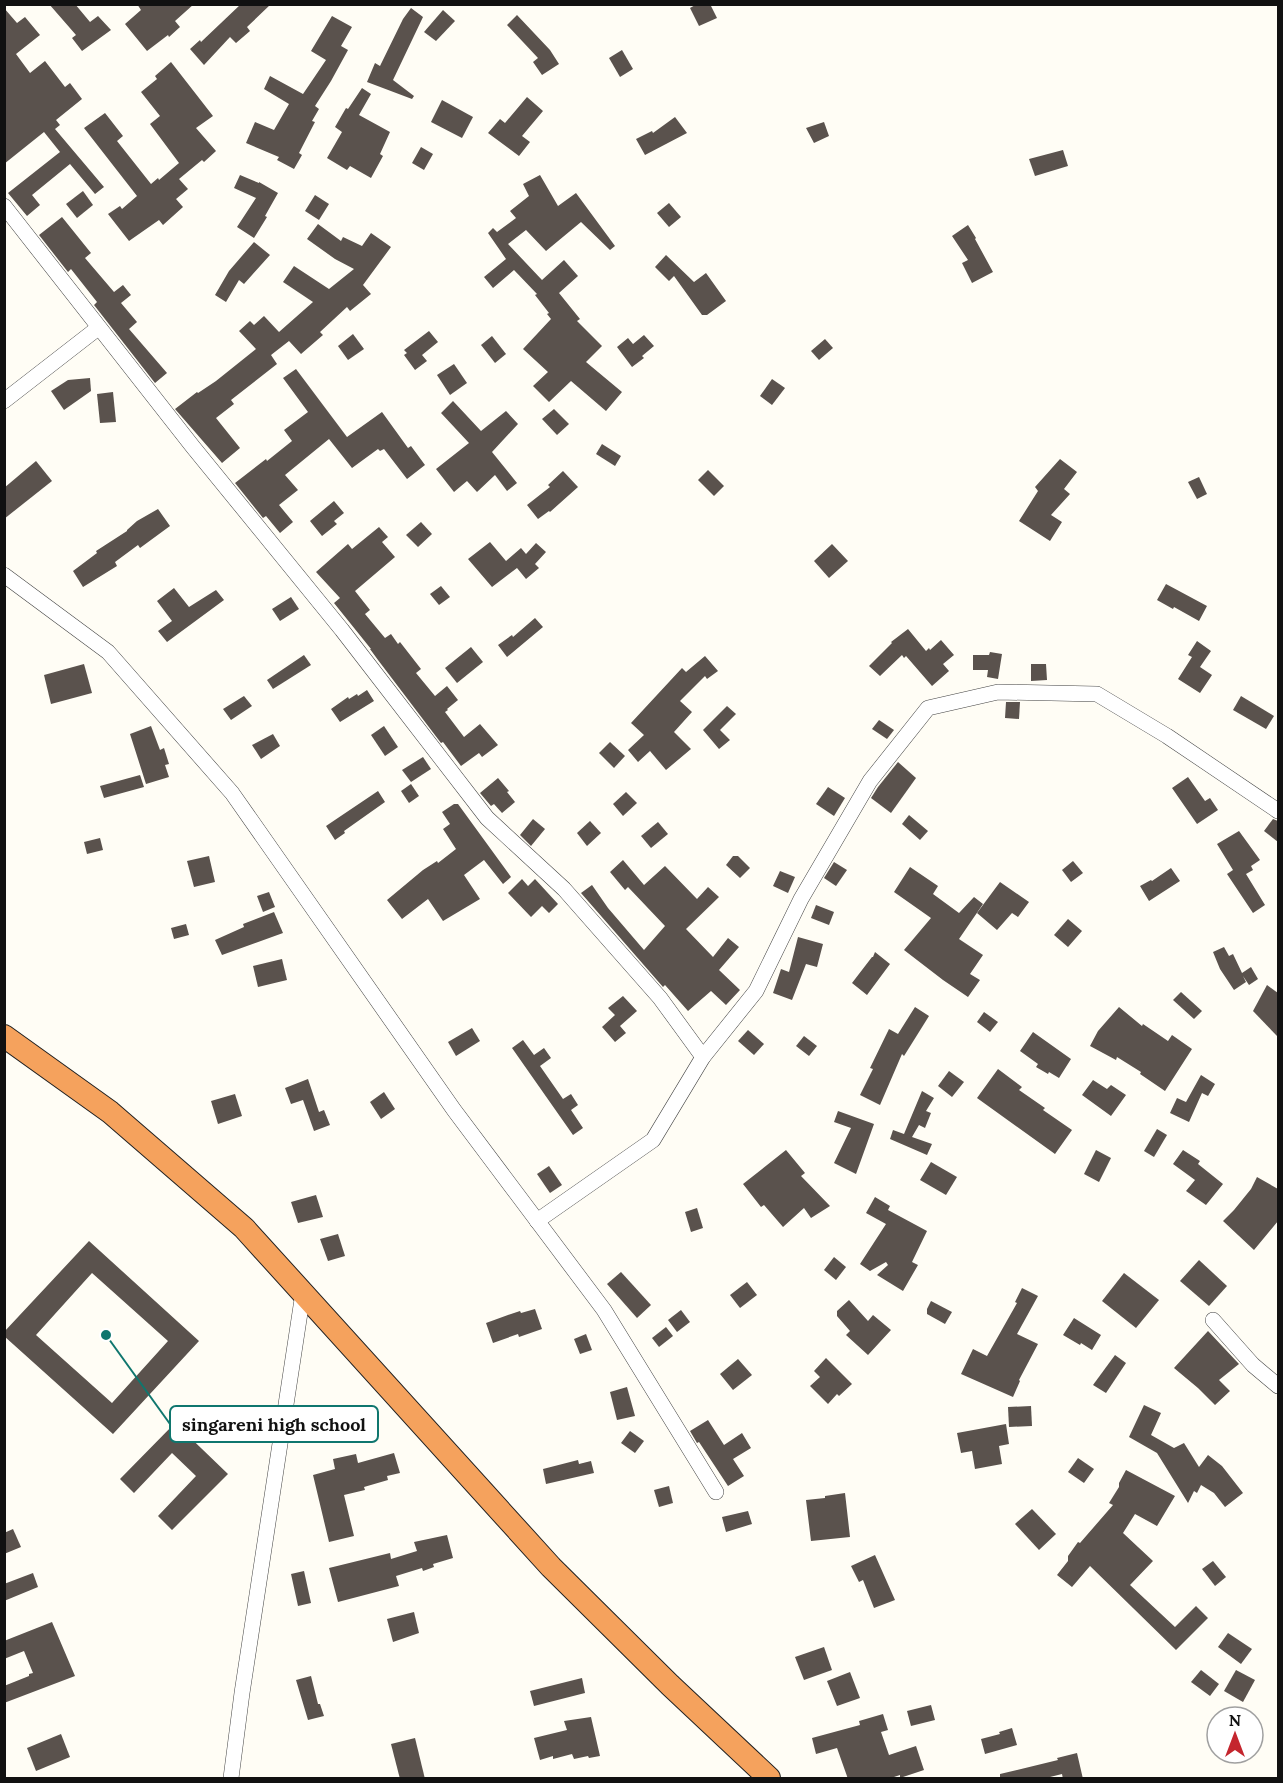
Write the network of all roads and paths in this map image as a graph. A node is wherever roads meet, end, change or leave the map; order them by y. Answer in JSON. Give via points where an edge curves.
{"nodes":[{"id":1,"x":4,"y":206,"type":"edge"},
{"id":2,"x":98,"y":328,"type":"junction"},
{"id":3,"x":4,"y":401,"type":"edge"},
{"id":4,"x":4,"y":575,"type":"edge"},
{"id":5,"x":1278,"y":811,"type":"edge"},
{"id":6,"x":4,"y":1036,"type":"edge"},
{"id":7,"x":703,"y":1057,"type":"junction"},
{"id":8,"x":537,"y":1221,"type":"junction"},
{"id":9,"x":303,"y":1293,"type":"junction"},
{"id":10,"x":1213,"y":1320,"type":"dead end"},
{"id":11,"x":1278,"y":1386,"type":"edge"},
{"id":12,"x":716,"y":1492,"type":"dead end"},
{"id":13,"x":231,"y":1779,"type":"edge"},
{"id":14,"x":769,"y":1779,"type":"edge"}],
"edges":[{"from":1,"to":2,"type":"street"},
{"from":2,"to":3,"type":"street"},
{"from":2,"to":7,"type":"street","via":[[342,630],[487,818],[564,889],[660,998]]},
{"from":4,"to":8,"type":"street","via":[[108,652],[232,793],[454,1110]]},
{"from":5,"to":7,"type":"street","via":[[1097,694],[998,692],[928,708],[870,781],[801,898],[756,991]]},
{"from":6,"to":9,"type":"highway","via":[[119,1120],[244,1228]]},
{"from":7,"to":8,"type":"street","via":[[653,1140]]},
{"from":8,"to":12,"type":"street","via":[[604,1310]]},
{"from":9,"to":13,"type":"street"},
{"from":9,"to":14,"type":"highway","via":[[551,1567]]},
{"from":10,"to":11,"type":"street","via":[[1253,1365]]}]}
